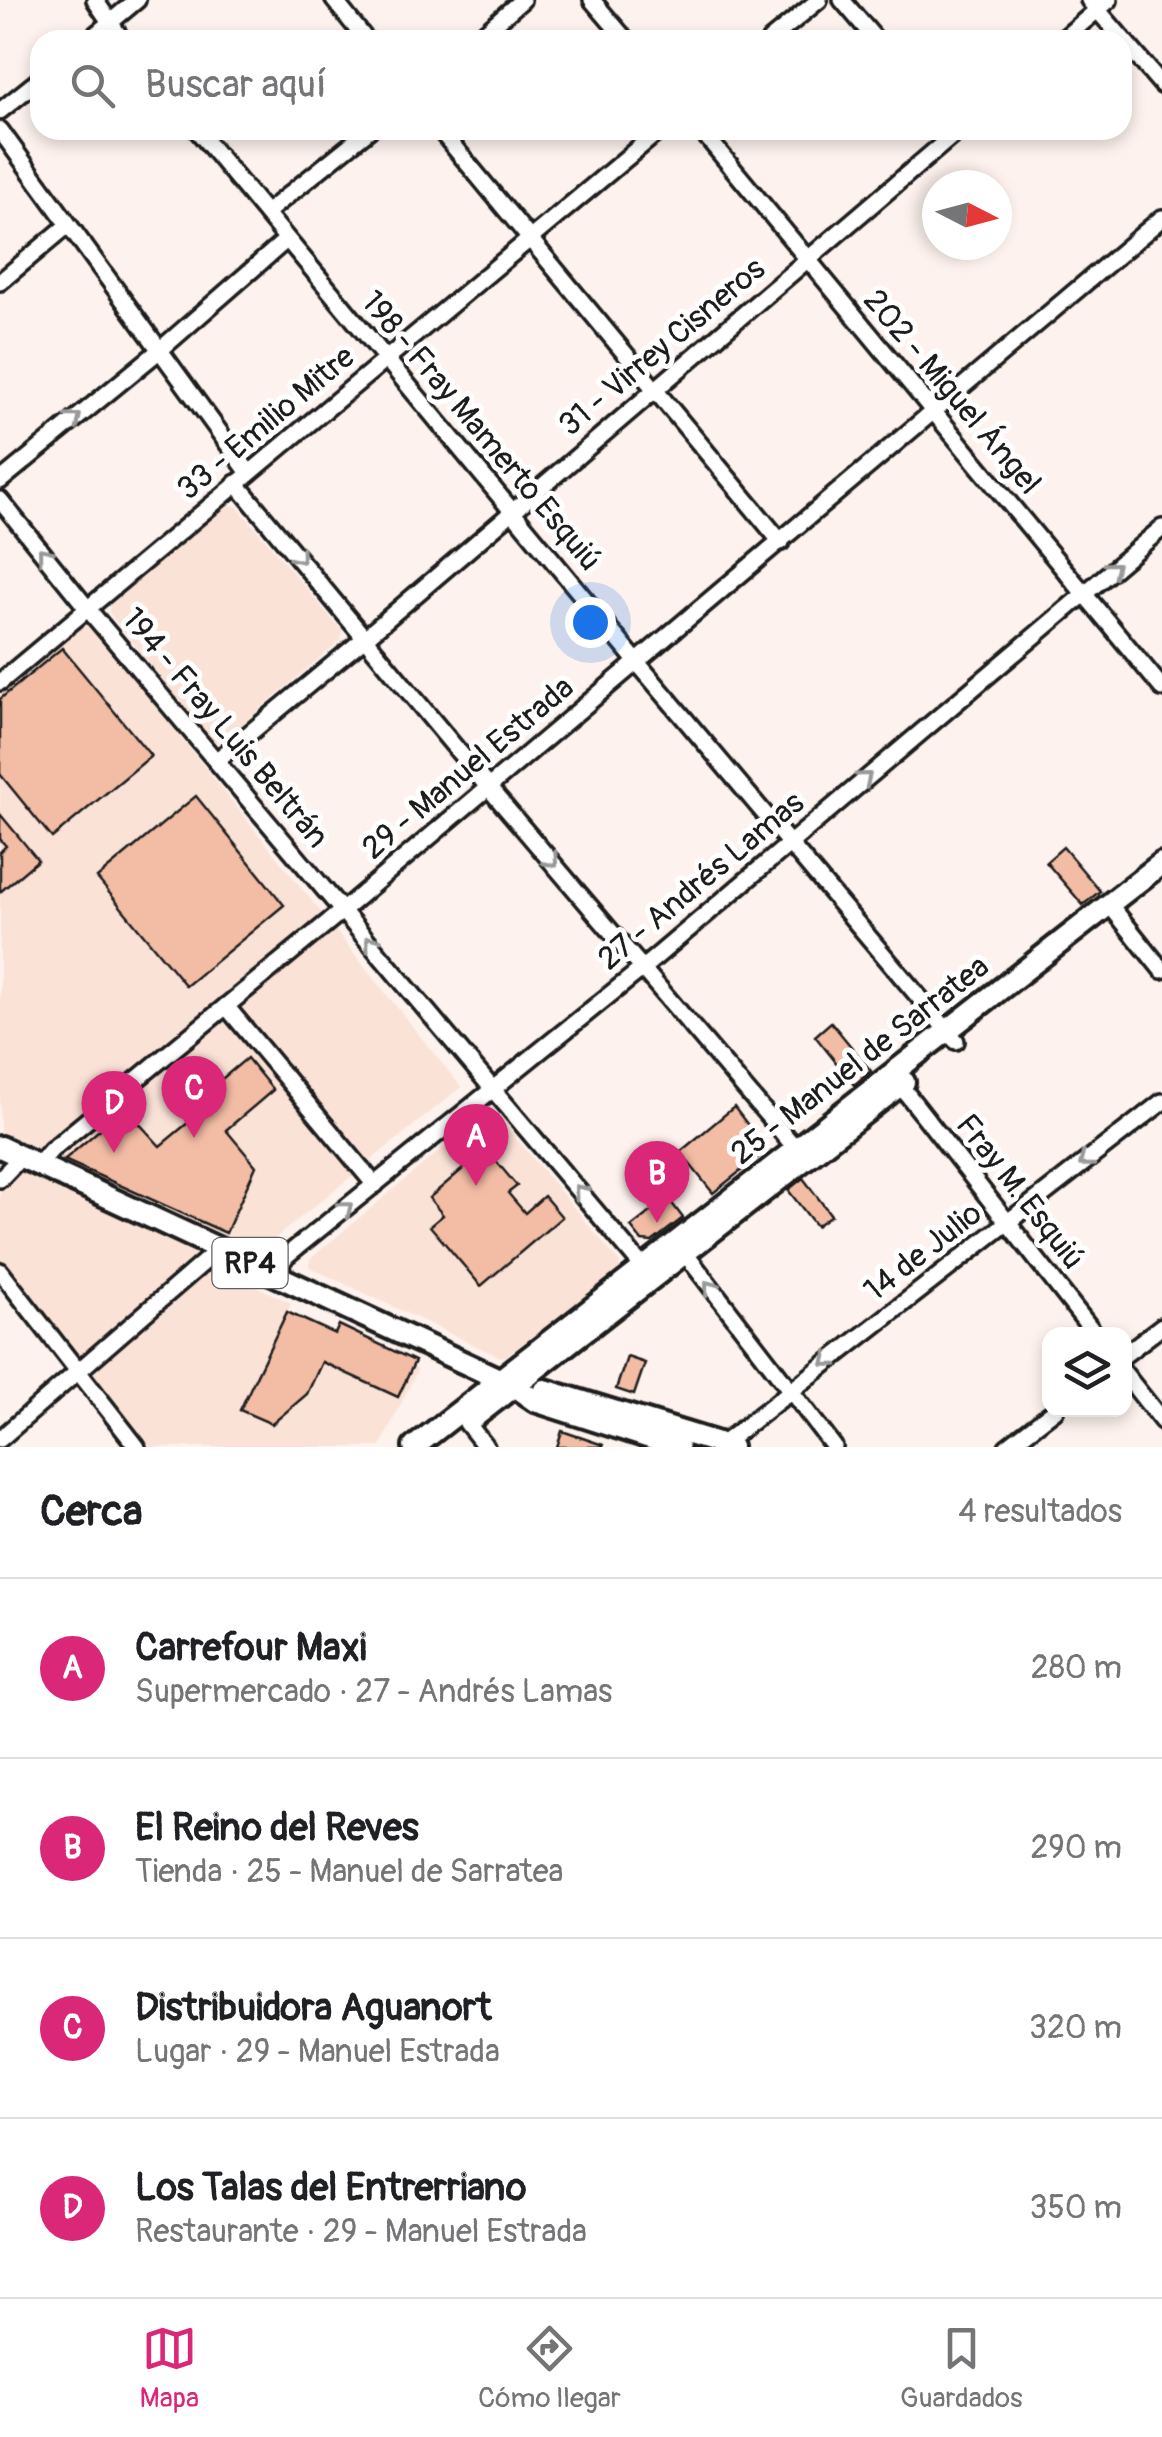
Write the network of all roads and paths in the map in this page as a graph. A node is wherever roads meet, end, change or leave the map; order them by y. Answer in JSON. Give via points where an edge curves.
{"nodes":[{"id":1,"x":95,"y":0,"type":"edge"},
{"id":2,"x":137,"y":0,"type":"edge"},
{"id":3,"x":334,"y":0,"type":"edge"},
{"id":4,"x":522,"y":0,"type":"edge"},
{"id":5,"x":592,"y":0,"type":"edge"},
{"id":6,"x":820,"y":0,"type":"edge"},
{"id":7,"x":842,"y":0,"type":"edge"},
{"id":8,"x":1098,"y":3,"type":"edge"},
{"id":9,"x":110,"y":23,"type":"junction"},
{"id":10,"x":101,"y":30,"type":"edge"},
{"id":11,"x":115,"y":30,"type":"edge"},
{"id":12,"x":358,"y":30,"type":"edge"},
{"id":13,"x":488,"y":30,"type":"edge"},
{"id":14,"x":618,"y":30,"type":"edge"},
{"id":15,"x":782,"y":30,"type":"edge"},
{"id":16,"x":868,"y":30,"type":"edge"},
{"id":17,"x":1072,"y":30,"type":"edge"},
{"id":18,"x":1119,"y":30,"type":"edge"},
{"id":19,"x":1132,"y":47,"type":"edge"},
{"id":20,"x":1162,"y":85,"type":"edge"},
{"id":21,"x":30,"y":87,"type":"edge"},
{"id":22,"x":0,"y":111,"type":"edge"},
{"id":23,"x":0,"y":130,"type":"edge"},
{"id":24,"x":205,"y":140,"type":"edge"},
{"id":25,"x":357,"y":140,"type":"edge"},
{"id":26,"x":448,"y":140,"type":"edge"},
{"id":27,"x":648,"y":140,"type":"edge"},
{"id":28,"x":709,"y":140,"type":"edge"},
{"id":29,"x":945,"y":140,"type":"edge"},
{"id":30,"x":266,"y":213,"type":"junction"},
{"id":31,"x":1162,"y":218,"type":"edge"},
{"id":32,"x":68,"y":225,"type":"junction"},
{"id":33,"x":532,"y":239,"type":"junction"},
{"id":34,"x":286,"y":240,"type":"junction"},
{"id":35,"x":808,"y":262,"type":"junction"},
{"id":36,"x":0,"y":282,"type":"edge"},
{"id":37,"x":160,"y":350,"type":"junction"},
{"id":38,"x":385,"y":359,"type":"junction"},
{"id":39,"x":655,"y":388,"type":"junction"},
{"id":40,"x":934,"y":413,"type":"junction"},
{"id":41,"x":242,"y":478,"type":"junction"},
{"id":42,"x":0,"y":481,"type":"edge"},
{"id":43,"x":0,"y":500,"type":"edge"},
{"id":44,"x":511,"y":510,"type":"junction"},
{"id":45,"x":1162,"y":528,"type":"edge"},
{"id":46,"x":781,"y":542,"type":"junction"},
{"id":47,"x":1082,"y":593,"type":"junction"},
{"id":48,"x":87,"y":608,"type":"junction"},
{"id":49,"x":366,"y":638,"type":"junction"},
{"id":50,"x":636,"y":661,"type":"junction"},
{"id":51,"x":0,"y":682,"type":"edge"},
{"id":52,"x":1162,"y":688,"type":"edge"},
{"id":53,"x":216,"y":760,"type":"junction"},
{"id":54,"x":488,"y":787,"type":"junction"},
{"id":55,"x":790,"y":842,"type":"junction"},
{"id":56,"x":1162,"y":863,"type":"edge"},
{"id":57,"x":1162,"y":881,"type":"edge"},
{"id":58,"x":343,"y":910,"type":"junction"},
{"id":59,"x":1114,"y":910,"type":"junction"},
{"id":60,"x":644,"y":966,"type":"junction"},
{"id":61,"x":1162,"y":970,"type":"edge"},
{"id":62,"x":226,"y":1006,"type":"junction"},
{"id":63,"x":952,"y":1036,"type":"junction"},
{"id":64,"x":900,"y":1085,"type":"junction"},
{"id":65,"x":495,"y":1088,"type":"junction"},
{"id":66,"x":1162,"y":1102,"type":"edge"},
{"id":67,"x":0,"y":1147,"type":"edge"},
{"id":68,"x":801,"y":1154,"type":"junction"},
{"id":69,"x":30,"y":1161,"type":"junction"},
{"id":70,"x":0,"y":1179,"type":"edge"},
{"id":71,"x":375,"y":1185,"type":"junction"},
{"id":72,"x":1008,"y":1220,"type":"junction"},
{"id":73,"x":679,"y":1247,"type":"junction"},
{"id":74,"x":218,"y":1249,"type":"junction"},
{"id":75,"x":642,"y":1266,"type":"junction"},
{"id":76,"x":0,"y":1271,"type":"edge"},
{"id":77,"x":274,"y":1274,"type":"junction"},
{"id":78,"x":1162,"y":1326,"type":"edge"},
{"id":79,"x":1090,"y":1327,"type":"edge"},
{"id":80,"x":1132,"y":1349,"type":"edge"},
{"id":81,"x":80,"y":1371,"type":"junction"},
{"id":82,"x":507,"y":1382,"type":"junction"},
{"id":83,"x":1132,"y":1383,"type":"edge"},
{"id":84,"x":791,"y":1390,"type":"junction"},
{"id":85,"x":1046,"y":1417,"type":"edge"},
{"id":86,"x":1162,"y":1421,"type":"edge"},
{"id":87,"x":467,"y":1423,"type":"junction"},
{"id":88,"x":0,"y":1439,"type":"edge"},
{"id":89,"x":724,"y":1446,"type":"edge"},
{"id":90,"x":137,"y":1447,"type":"edge"},
{"id":91,"x":414,"y":1447,"type":"edge"},
{"id":92,"x":436,"y":1447,"type":"edge"},
{"id":93,"x":486,"y":1447,"type":"edge"},
{"id":94,"x":678,"y":1447,"type":"edge"},
{"id":95,"x":834,"y":1447,"type":"edge"},
{"id":96,"x":1007,"y":1447,"type":"edge"}],
"edges":[{"from":1,"to":9,"type":"street"},
{"from":2,"to":9,"type":"street"},
{"from":3,"to":12,"type":"street"},
{"from":4,"to":13,"type":"street"},
{"from":5,"to":14,"type":"street"},
{"from":6,"to":15,"type":"street"},
{"from":7,"to":16,"type":"street"},
{"from":8,"to":17,"type":"street"},
{"from":8,"to":18,"type":"street"},
{"from":9,"to":10,"type":"street"},
{"from":9,"to":11,"type":"street"},
{"from":19,"to":20,"type":"street"},
{"from":21,"to":22,"type":"street"},
{"from":23,"to":32,"type":"street"},
{"from":24,"to":30,"type":"street","name":"198 - Fray Mamerto Esquiú"},
{"from":25,"to":30,"type":"street"},
{"from":26,"to":33,"type":"street"},
{"from":27,"to":33,"type":"street","name":"33 - Emilio Mitre"},
{"from":28,"to":35,"type":"street","name":"202 - Miguel Ángel"},
{"from":29,"to":35,"type":"street","name":"31 - Virrey Cisneros"},
{"from":30,"to":34,"type":"street","name":"198 - Fray Mamerto Esquiú"},
{"from":31,"to":40,"type":"street","name":"29 - Manuel Estrada"},
{"from":32,"to":36,"type":"street"},
{"from":32,"to":37,"type":"street"},
{"from":33,"to":38,"type":"street","name":"33 - Emilio Mitre"},
{"from":33,"to":39,"type":"street"},
{"from":34,"to":37,"type":"street"},
{"from":34,"to":38,"type":"street","name":"198 - Fray Mamerto Esquiú"},
{"from":35,"to":39,"type":"street","name":"31 - Virrey Cisneros"},
{"from":35,"to":40,"type":"street","name":"202 - Miguel Ángel"},
{"from":37,"to":41,"type":"street"},
{"from":42,"to":37,"type":"street","one_way":true},
{"from":38,"to":41,"type":"street","name":"33 - Emilio Mitre"},
{"from":38,"to":44,"type":"street","name":"198 - Fray Mamerto Esquiú"},
{"from":39,"to":44,"type":"street","name":"31 - Virrey Cisneros"},
{"from":39,"to":46,"type":"street"},
{"from":40,"to":46,"type":"street","name":"29 - Manuel Estrada"},
{"from":40,"to":47,"type":"street","name":"202 - Miguel Ángel"},
{"from":41,"to":48,"type":"street","name":"33 - Emilio Mitre"},
{"from":41,"to":49,"type":"street","one_way":true},
{"from":48,"to":43,"type":"street","name":"194 - Fray Luis Beltrán","one_way":true},
{"from":44,"to":49,"type":"street","name":"31 - Virrey Cisneros"},
{"from":44,"to":50,"type":"street","name":"198 - Fray Mamerto Esquiú"},
{"from":47,"to":45,"type":"street","name":"27 - Andrés Lamas","one_way":true},
{"from":46,"to":50,"type":"street","name":"29 - Manuel Estrada"},
{"from":47,"to":52,"type":"street","name":"202 - Miguel Ángel"},
{"from":55,"to":47,"type":"street","name":"27 - Andrés Lamas","one_way":true},
{"from":48,"to":51,"type":"street","name":"33 - Emilio Mitre"},
{"from":48,"to":53,"type":"street","name":"194 - Fray Luis Beltrán"},
{"from":49,"to":53,"type":"street","name":"31 - Virrey Cisneros"},
{"from":49,"to":54,"type":"street"},
{"from":50,"to":54,"type":"street","name":"29 - Manuel Estrada"},
{"from":50,"to":55,"type":"street","name":"198 - Fray Mamerto Esquiú"},
{"from":53,"to":58,"type":"street","name":"194 - Fray Luis Beltrán"},
{"from":54,"to":58,"type":"street","name":"29 - Manuel Estrada"},
{"from":54,"to":60,"type":"street","one_way":true},
{"from":55,"to":60,"type":"street","name":"27 - Andrés Lamas"},
{"from":55,"to":63,"type":"street","name":"198 - Fray Mamerto Esquiú"},
{"from":56,"to":59,"type":"main road"},
{"from":57,"to":59,"type":"main road"},
{"from":58,"to":62,"type":"street","name":"29 - Manuel Estrada"},
{"from":65,"to":58,"type":"street","name":"194 - Fray Luis Beltrán","one_way":true},
{"from":59,"to":61,"type":"street"},
{"from":59,"to":63,"type":"main road"},
{"from":60,"to":65,"type":"street","name":"27 - Andrés Lamas"},
{"from":60,"to":68,"type":"street"},
{"from":62,"to":69,"type":"street","name":"29 - Manuel Estrada"},
{"from":62,"to":71,"type":"street"},
{"from":63,"to":64,"type":"main road"},
{"from":63,"to":68,"type":"main road","name":"25 - Manuel de Sarratea"},
{"from":64,"to":68,"type":"main road"},
{"from":64,"to":72,"type":"street","name":"Fray M. Esquiú"},
{"from":65,"to":71,"type":"street","name":"27 - Andrés Lamas"},
{"from":75,"to":65,"type":"street","name":"194 - Fray Luis Beltrán","one_way":true},
{"from":66,"to":72,"type":"street","name":"14 de Julio","one_way":true},
{"from":67,"to":69,"type":"main road","number":"RP4"},
{"from":68,"to":73,"type":"main road"},
{"from":69,"to":70,"type":"street","name":"29 - Manuel Estrada"},
{"from":69,"to":74,"type":"main road","number":"RP4"},
{"from":77,"to":71,"type":"street","name":"27 - Andrés Lamas","one_way":true,"via":[[286,1256]]},
{"from":72,"to":79,"type":"street","name":"Fray M. Esquiú"},
{"from":72,"to":84,"type":"street","name":"14 de Julio","one_way":true},
{"from":73,"to":75,"type":"main road"},
{"from":73,"to":82,"type":"main road"},
{"from":84,"to":73,"type":"street","one_way":true},
{"from":74,"to":77,"type":"main road","number":"RP4"},
{"from":74,"to":81,"type":"street"},
{"from":75,"to":82,"type":"main road"},
{"from":76,"to":81,"type":"street"},
{"from":77,"to":82,"type":"main road","number":"RP4"},
{"from":78,"to":80,"type":"street"},
{"from":81,"to":88,"type":"street"},
{"from":81,"to":90,"type":"street"},
{"from":82,"to":87,"type":"main road"},
{"from":82,"to":89,"type":"main road","number":"RP4"},
{"from":82,"to":91,"type":"main road"},
{"from":82,"to":94,"type":"main road","number":"RP4","via":[[535,1401]]},
{"from":83,"to":86,"type":"street"},
{"from":84,"to":89,"type":"street","name":"14 de Julio"},
{"from":84,"to":95,"type":"street"},
{"from":85,"to":96,"type":"street"},
{"from":87,"to":92,"type":"main road"},
{"from":87,"to":93,"type":"street"}]}
